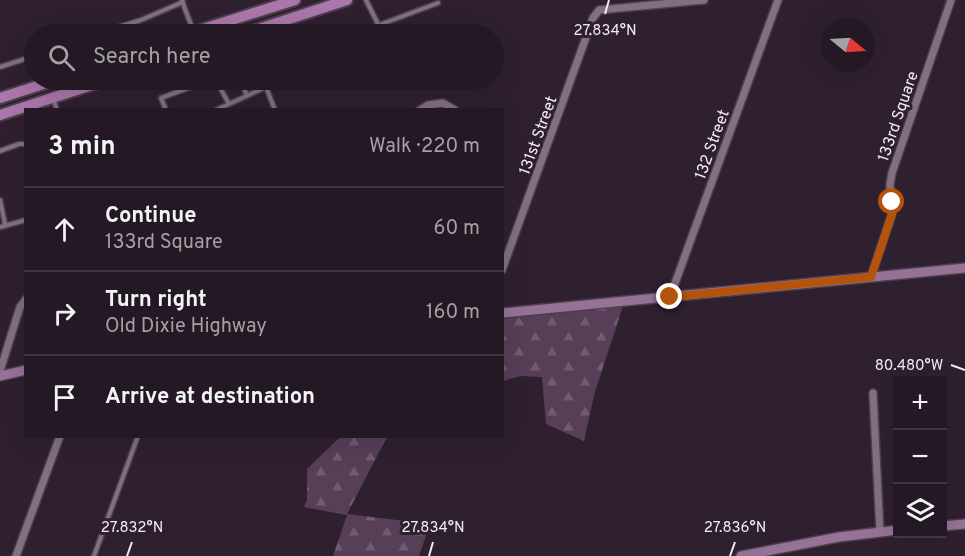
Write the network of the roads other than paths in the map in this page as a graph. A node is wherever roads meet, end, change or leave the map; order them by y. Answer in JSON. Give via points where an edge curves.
{"nodes":[{"id":1,"x":295,"y":0,"type":"edge"},
{"id":2,"x":347,"y":0,"type":"edge"},
{"id":3,"x":366,"y":0,"type":"edge"},
{"id":4,"x":704,"y":0,"type":"edge"},
{"id":5,"x":778,"y":0,"type":"edge"},
{"id":6,"x":951,"y":0,"type":"edge"},
{"id":7,"x":182,"y":1,"type":"edge"},
{"id":8,"x":438,"y":3,"type":"dead end"},
{"id":9,"x":267,"y":4,"type":"edge"},
{"id":10,"x":128,"y":24,"type":"edge"},
{"id":11,"x":188,"y":24,"type":"edge"},
{"id":12,"x":214,"y":24,"type":"edge"},
{"id":13,"x":274,"y":24,"type":"edge"},
{"id":14,"x":377,"y":24,"type":"edge"},
{"id":15,"x":383,"y":24,"type":"edge"},
{"id":16,"x":24,"y":59,"type":"edge"},
{"id":17,"x":0,"y":67,"type":"edge"},
{"id":18,"x":25,"y":90,"type":"edge"},
{"id":19,"x":57,"y":90,"type":"edge"},
{"id":20,"x":77,"y":90,"type":"edge"},
{"id":21,"x":182,"y":90,"type":"edge"},
{"id":22,"x":221,"y":90,"type":"edge"},
{"id":23,"x":245,"y":90,"type":"edge"},
{"id":24,"x":260,"y":90,"type":"edge"},
{"id":25,"x":267,"y":90,"type":"edge"},
{"id":26,"x":247,"y":96,"type":"junction"},
{"id":27,"x":0,"y":98,"type":"edge"},
{"id":28,"x":53,"y":98,"type":"junction"},
{"id":29,"x":229,"y":104,"type":"junction"},
{"id":30,"x":56,"y":108,"type":"edge"},
{"id":31,"x":165,"y":108,"type":"edge"},
{"id":32,"x":220,"y":108,"type":"edge"},
{"id":33,"x":274,"y":108,"type":"edge"},
{"id":34,"x":423,"y":108,"type":"edge"},
{"id":35,"x":452,"y":108,"type":"edge"},
{"id":36,"x":0,"y":115,"type":"edge"},
{"id":37,"x":24,"y":144,"type":"edge"},
{"id":38,"x":0,"y":151,"type":"edge"},
{"id":39,"x":0,"y":200,"type":"edge"},
{"id":40,"x":24,"y":221,"type":"edge"},
{"id":41,"x":5,"y":225,"type":"junction"},
{"id":42,"x":0,"y":227,"type":"edge"},
{"id":43,"x":504,"y":264,"type":"edge"},
{"id":44,"x":965,"y":268,"type":"edge"},
{"id":45,"x":871,"y":277,"type":"junction"},
{"id":46,"x":670,"y":297,"type":"junction"},
{"id":47,"x":24,"y":301,"type":"edge"},
{"id":48,"x":504,"y":313,"type":"edge"},
{"id":49,"x":24,"y":370,"type":"edge"},
{"id":50,"x":0,"y":372,"type":"edge"},
{"id":51,"x":0,"y":376,"type":"edge"},
{"id":52,"x":873,"y":393,"type":"dead end"},
{"id":53,"x":59,"y":438,"type":"edge"},
{"id":54,"x":137,"y":438,"type":"edge"},
{"id":55,"x":965,"y":524,"type":"edge"},
{"id":56,"x":947,"y":526,"type":"edge"},
{"id":57,"x":893,"y":530,"type":"edge"},
{"id":58,"x":880,"y":532,"type":"junction"},
{"id":59,"x":16,"y":556,"type":"edge"},
{"id":60,"x":94,"y":556,"type":"edge"},
{"id":61,"x":741,"y":556,"type":"edge"}],
"edges":[{"from":1,"to":9,"type":"main road"},
{"from":2,"to":13,"type":"main road"},
{"from":3,"to":14,"type":"lane"},
{"from":4,"to":43,"type":"street","name":"131st Street","via":[[599,10]]},
{"from":5,"to":46,"type":"street","name":"132 Street"},
{"from":6,"to":45,"type":"street","name":"133rd Square","via":[[892,173],[892,214]]},
{"from":7,"to":10,"type":"lane"},
{"from":7,"to":11,"type":"lane"},
{"from":8,"to":15,"type":"lane"},
{"from":9,"to":12,"type":"main road"},
{"from":16,"to":17,"type":"lane"},
{"from":18,"to":27,"type":"main road"},
{"from":19,"to":28,"type":"main road"},
{"from":20,"to":28,"type":"main road"},
{"from":21,"to":31,"type":"lane","via":[[160,98]]},
{"from":22,"to":29,"type":"lane"},
{"from":23,"to":26,"type":"lane"},
{"from":24,"to":26,"type":"lane"},
{"from":25,"to":33,"type":"lane"},
{"from":26,"to":29,"type":"lane"},
{"from":28,"to":30,"type":"lane"},
{"from":28,"to":36,"type":"main road"},
{"from":29,"to":32,"type":"lane"},
{"from":34,"to":35,"type":"street","via":[[443,102]]},
{"from":37,"to":38,"type":"lane"},
{"from":39,"to":41,"type":"lane"},
{"from":40,"to":41,"type":"lane"},
{"from":41,"to":42,"type":"lane"},
{"from":44,"to":45,"type":"street"},
{"from":45,"to":46,"type":"street"},
{"from":46,"to":48,"type":"street"},
{"from":47,"to":50,"type":"street"},
{"from":49,"to":51,"type":"street"},
{"from":52,"to":58,"type":"street"},
{"from":53,"to":59,"type":"street"},
{"from":54,"to":60,"type":"lane"},
{"from":55,"to":56,"type":"street"},
{"from":57,"to":58,"type":"street"},
{"from":58,"to":61,"type":"street"}]}
